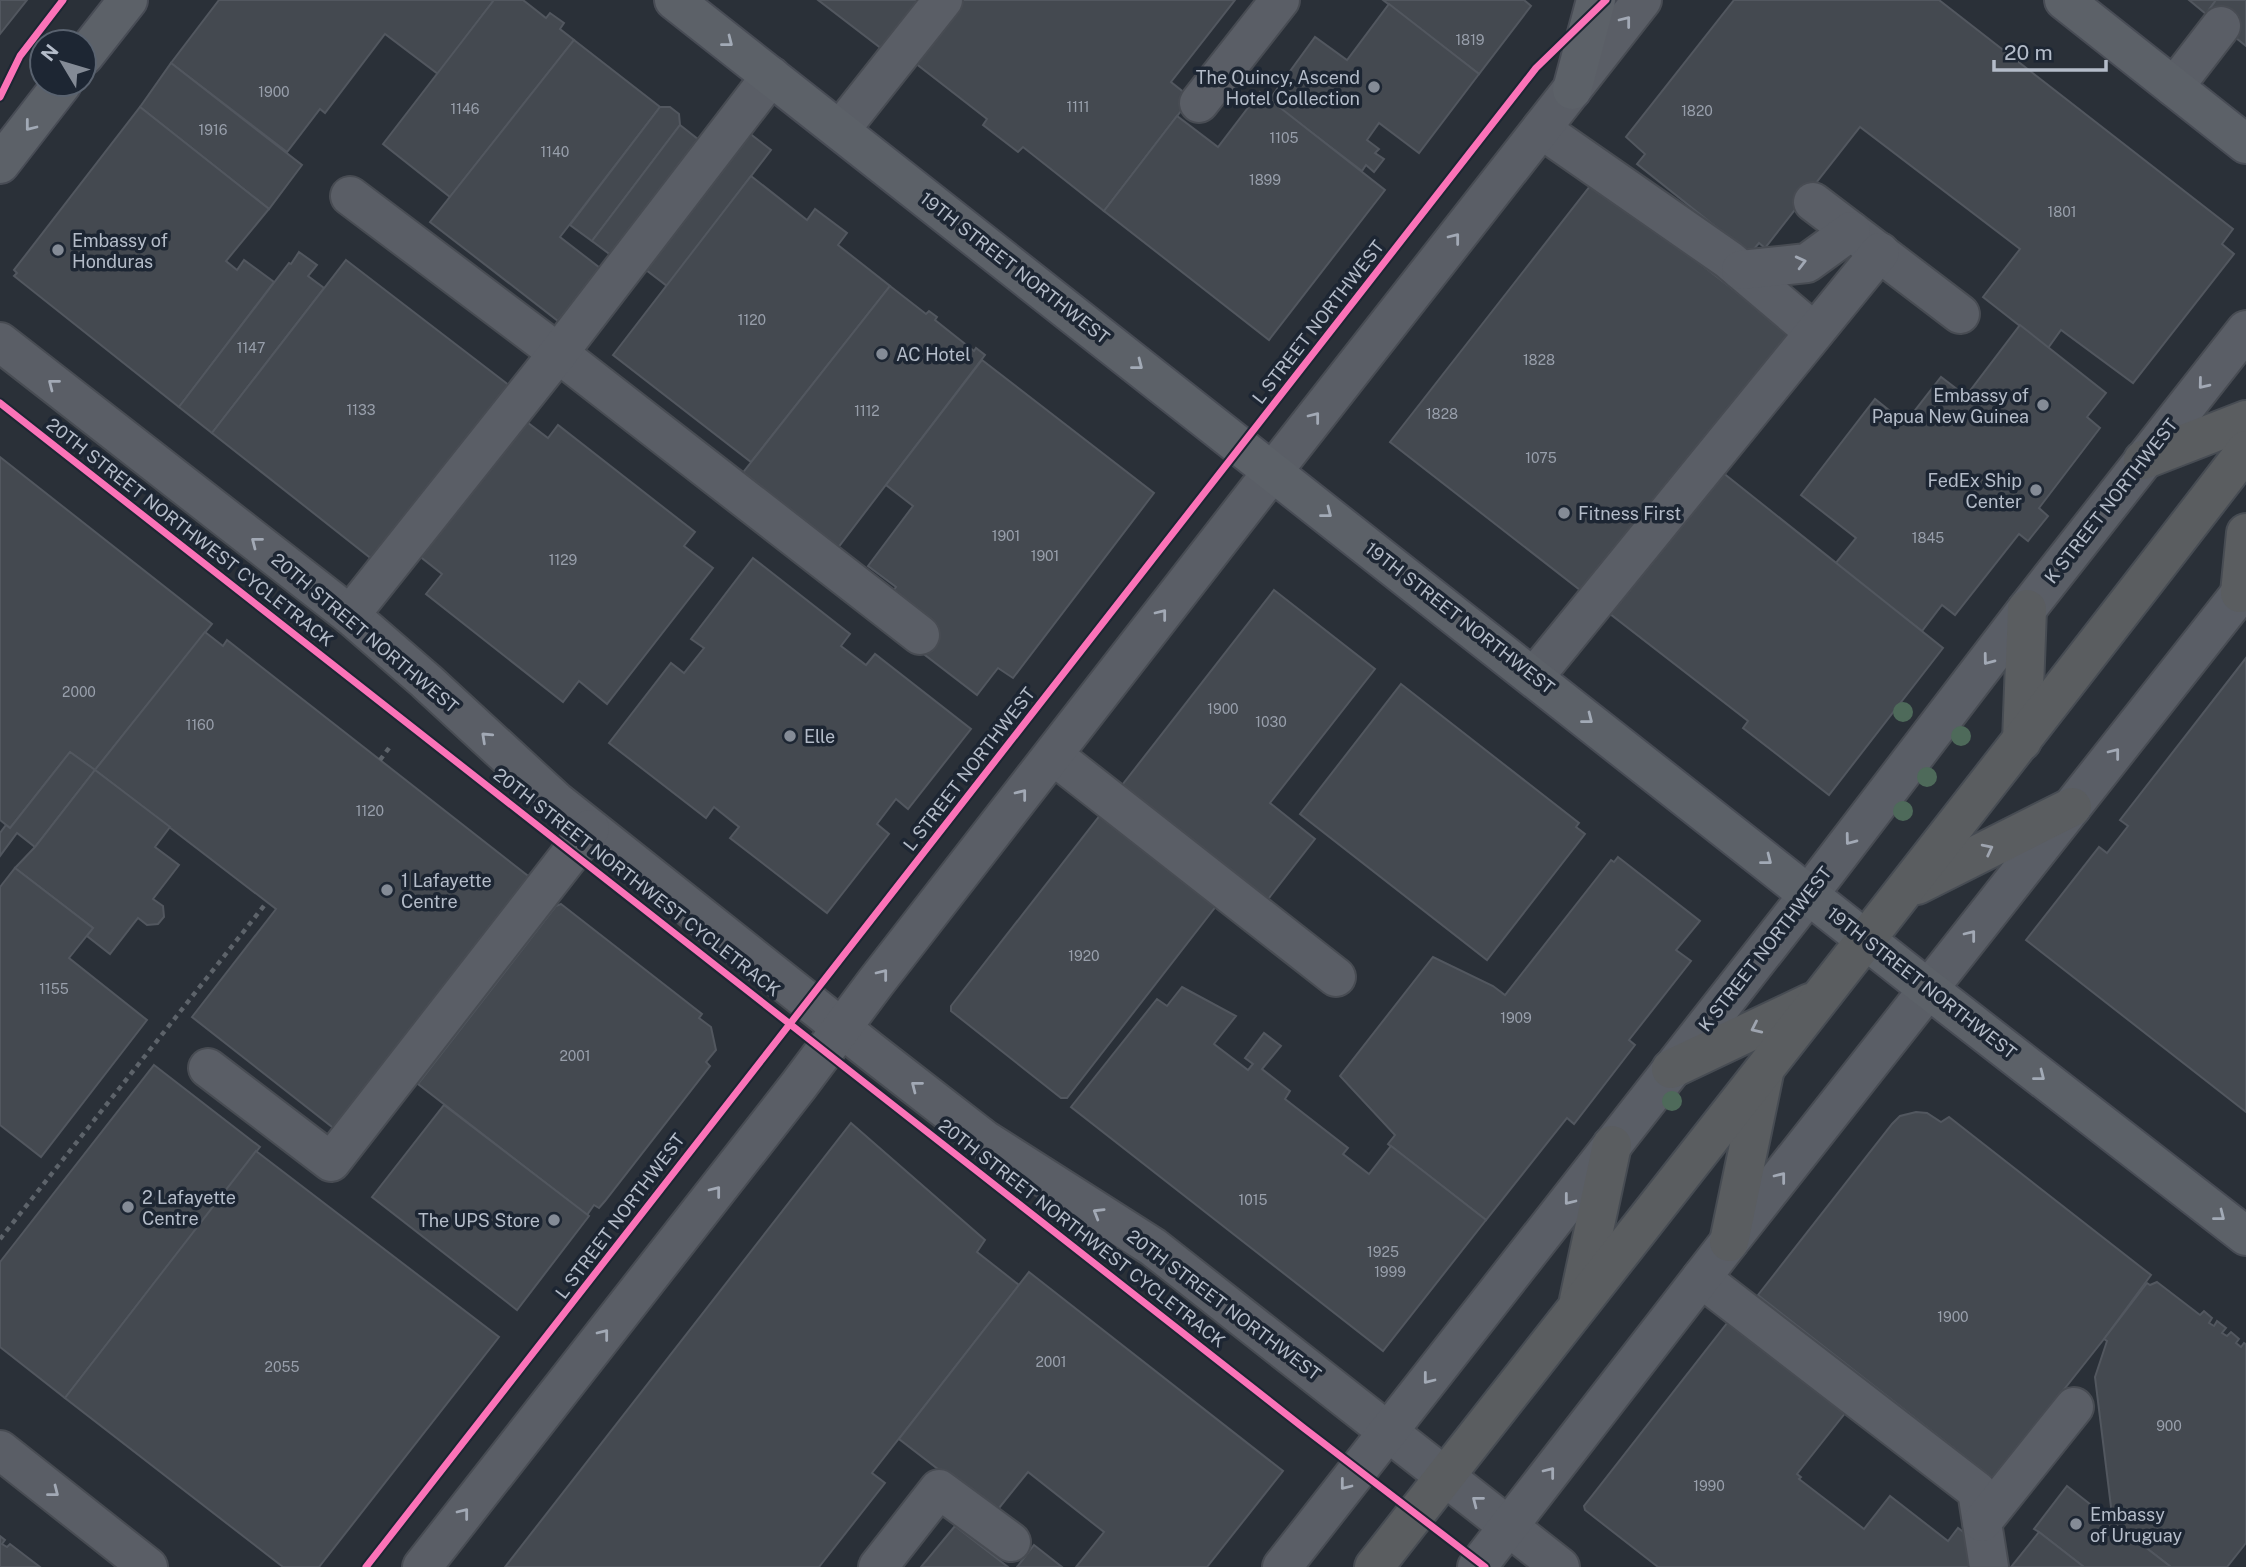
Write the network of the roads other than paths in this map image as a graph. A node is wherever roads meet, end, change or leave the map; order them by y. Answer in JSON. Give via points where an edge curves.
{"nodes":[{"id":1,"x":128,"y":0,"type":"edge"},
{"id":2,"x":674,"y":0,"type":"edge"},
{"id":3,"x":943,"y":0,"type":"edge"},
{"id":4,"x":1280,"y":0,"type":"edge"},
{"id":5,"x":1596,"y":0,"type":"edge"},
{"id":6,"x":1642,"y":0,"type":"edge"},
{"id":7,"x":2064,"y":0,"type":"edge"},
{"id":8,"x":2221,"y":26,"type":"dead end"},
{"id":9,"x":98,"y":38,"type":"edge"},
{"id":10,"x":771,"y":76,"type":"junction"},
{"id":11,"x":2174,"y":87,"type":"junction"},
{"id":12,"x":1572,"y":90,"type":"junction"},
{"id":13,"x":51,"y":98,"type":"edge"},
{"id":14,"x":1199,"y":103,"type":"dead end"},
{"id":15,"x":1541,"y":129,"type":"junction"},
{"id":16,"x":841,"y":130,"type":"junction"},
{"id":17,"x":2246,"y":144,"type":"edge"},
{"id":18,"x":0,"y":164,"type":"edge"},
{"id":19,"x":351,"y":196,"type":"dead end"},
{"id":20,"x":1813,"y":202,"type":"dead end"},
{"id":21,"x":1866,"y":241,"type":"junction"},
{"id":22,"x":1741,"y":270,"type":"junction"},
{"id":23,"x":1960,"y":313,"type":"dead end"},
{"id":24,"x":2246,"y":330,"type":"edge"},
{"id":25,"x":1814,"y":332,"type":"junction"},
{"id":26,"x":0,"y":342,"type":"edge"},
{"id":27,"x":558,"y":354,"type":"junction"},
{"id":28,"x":2246,"y":420,"type":"edge"},
{"id":29,"x":2246,"y":450,"type":"edge"},
{"id":30,"x":2143,"y":460,"type":"junction"},
{"id":31,"x":1273,"y":471,"type":"junction"},
{"id":32,"x":2246,"y":533,"type":"edge"},
{"id":33,"x":2243,"y":589,"type":"edge"},
{"id":34,"x":2027,"y":609,"type":"junction"},
{"id":35,"x":350,"y":615,"type":"junction"},
{"id":36,"x":920,"y":635,"type":"dead end"},
{"id":37,"x":1534,"y":677,"type":"junction"},
{"id":38,"x":2022,"y":741,"type":"junction"},
{"id":39,"x":1053,"y":755,"type":"junction"},
{"id":40,"x":2072,"y":807,"type":"junction"},
{"id":41,"x":590,"y":829,"type":"junction"},
{"id":42,"x":1906,"y":891,"type":"junction"},
{"id":43,"x":1809,"y":894,"type":"junction"},
{"id":44,"x":1866,"y":939,"type":"junction"},
{"id":45,"x":1336,"y":977,"type":"dead end"},
{"id":46,"x":1928,"y":989,"type":"junction"},
{"id":47,"x":1818,"y":999,"type":"junction"},
{"id":48,"x":842,"y":1028,"type":"junction"},
{"id":49,"x":1766,"y":1065,"type":"junction"},
{"id":50,"x":208,"y":1068,"type":"dead end"},
{"id":51,"x":1671,"y":1069,"type":"junction"},
{"id":52,"x":1612,"y":1145,"type":"junction"},
{"id":53,"x":2246,"y":1236,"type":"edge"},
{"id":54,"x":1729,"y":1242,"type":"junction"},
{"id":55,"x":1701,"y":1278,"type":"junction"},
{"id":56,"x":1577,"y":1310,"type":"junction"},
{"id":57,"x":2074,"y":1407,"type":"dead end"},
{"id":58,"x":1387,"y":1431,"type":"junction"},
{"id":59,"x":0,"y":1450,"type":"edge"},
{"id":60,"x":1445,"y":1476,"type":"junction"},
{"id":61,"x":1982,"y":1522,"type":"junction"},
{"id":62,"x":1509,"y":1526,"type":"junction"},
{"id":63,"x":1011,"y":1542,"type":"dead end"},
{"id":64,"x":1371,"y":1563,"type":"edge"},
{"id":65,"x":149,"y":1567,"type":"edge"},
{"id":66,"x":422,"y":1567,"type":"edge"},
{"id":67,"x":878,"y":1567,"type":"edge"},
{"id":68,"x":1282,"y":1567,"type":"edge"},
{"id":69,"x":1477,"y":1567,"type":"edge"},
{"id":70,"x":1560,"y":1567,"type":"edge"},
{"id":71,"x":1989,"y":1567,"type":"edge"}],
"edges":[{"from":1,"to":9,"type":"main road"},
{"from":2,"to":10,"type":"main road","name":"19TH STREET NORTHWEST","one_way":true},
{"from":3,"to":16,"type":"street"},
{"from":4,"to":14,"type":"street"},
{"from":5,"to":12,"type":"main road"},
{"from":12,"to":6,"type":"street","one_way":true},
{"from":7,"to":11,"type":"main road"},
{"from":8,"to":11,"type":"street"},
{"from":10,"to":16,"type":"main road","name":"19TH STREET NORTHWEST"},
{"from":10,"to":27,"type":"street"},
{"from":11,"to":17,"type":"main road"},
{"from":12,"to":15,"type":"street"},
{"from":13,"to":18,"type":"main road","one_way":true},
{"from":15,"to":22,"type":"street"},
{"from":31,"to":15,"type":"street","one_way":true},
{"from":16,"to":31,"type":"main road","name":"19TH STREET NORTHWEST","one_way":true},
{"from":19,"to":27,"type":"street"},
{"from":20,"to":21,"type":"street"},
{"from":22,"to":21,"type":"street","one_way":true,"via":[[1807,262]]},
{"from":21,"to":23,"type":"street"},
{"from":21,"to":25,"type":"street"},
{"from":22,"to":25,"type":"street"},
{"from":24,"to":30,"type":"street","name":"K STREET NORTHWEST","one_way":true},
{"from":25,"to":37,"type":"street"},
{"from":35,"to":26,"type":"street","name":"20TH STREET NORTHWEST","one_way":true},
{"from":27,"to":35,"type":"street"},
{"from":27,"to":36,"type":"street"},
{"from":28,"to":30,"type":"highway"},
{"from":29,"to":38,"type":"highway"},
{"from":30,"to":34,"type":"street","name":"K STREET NORTHWEST"},
{"from":31,"to":37,"type":"main road","name":"19TH STREET NORTHWEST","one_way":true},
{"from":39,"to":31,"type":"street","one_way":true},
{"from":32,"to":33,"type":"highway"},
{"from":40,"to":33,"type":"street","one_way":true},
{"from":34,"to":38,"type":"highway"},
{"from":34,"to":43,"type":"street","name":"K STREET NORTHWEST","one_way":true},
{"from":41,"to":35,"type":"street","name":"20TH STREET NORTHWEST","one_way":true},
{"from":37,"to":43,"type":"main road","name":"19TH STREET NORTHWEST","one_way":true},
{"from":38,"to":42,"type":"highway"},
{"from":39,"to":45,"type":"street"},
{"from":48,"to":39,"type":"street","one_way":true},
{"from":42,"to":40,"type":"highway","one_way":true},
{"from":46,"to":40,"type":"street","one_way":true},
{"from":41,"to":48,"type":"street","name":"20TH STREET NORTHWEST"},
{"from":41,"to":50,"type":"street","via":[[331,1162]]},
{"from":42,"to":44,"type":"highway"},
{"from":43,"to":44,"type":"main road","name":"19TH STREET NORTHWEST"},
{"from":43,"to":51,"type":"street","name":"K STREET NORTHWEST"},
{"from":44,"to":46,"type":"main road","name":"19TH STREET NORTHWEST"},
{"from":44,"to":47,"type":"highway"},
{"from":46,"to":53,"type":"main road","name":"19TH STREET NORTHWEST","one_way":true},
{"from":54,"to":46,"type":"street","one_way":true},
{"from":47,"to":49,"type":"highway"},
{"from":47,"to":51,"type":"highway","one_way":true},
{"from":58,"to":48,"type":"street","name":"20TH STREET NORTHWEST","one_way":true,"via":[[1153,1247],[985,1140]]},
{"from":66,"to":48,"type":"street","one_way":true},
{"from":49,"to":54,"type":"highway"},
{"from":49,"to":56,"type":"highway"},
{"from":51,"to":52,"type":"street","name":"K STREET NORTHWEST"},
{"from":52,"to":56,"type":"highway"},
{"from":52,"to":58,"type":"street","name":"K STREET NORTHWEST","one_way":true},
{"from":54,"to":55,"type":"street"},
{"from":55,"to":61,"type":"street","via":[[1977,1491]]},
{"from":62,"to":55,"type":"street","one_way":true},
{"from":56,"to":60,"type":"highway"},
{"from":57,"to":61,"type":"street"},
{"from":58,"to":60,"type":"street","name":"20TH STREET NORTHWEST"},
{"from":58,"to":68,"type":"street","name":"K STREET NORTHWEST","one_way":true},
{"from":59,"to":65,"type":"street","one_way":true},
{"from":62,"to":60,"type":"street","name":"20TH STREET NORTHWEST","one_way":true},
{"from":60,"to":64,"type":"highway"},
{"from":61,"to":71,"type":"street"},
{"from":62,"to":69,"type":"street"},
{"from":62,"to":70,"type":"street","name":"20TH STREET NORTHWEST"},
{"from":63,"to":67,"type":"street","via":[[939,1489]]}]}
